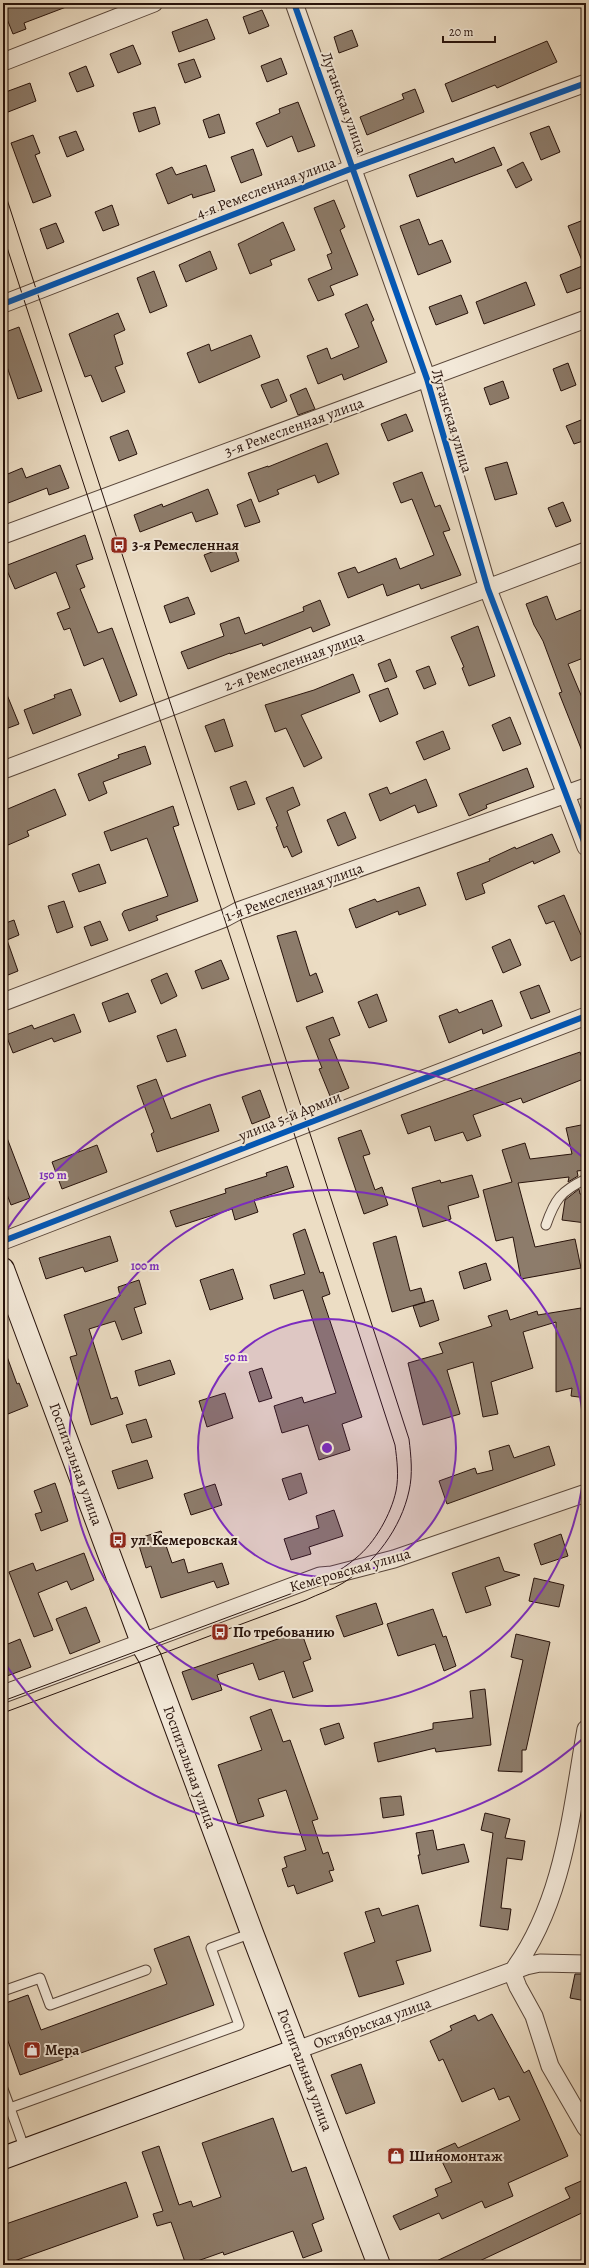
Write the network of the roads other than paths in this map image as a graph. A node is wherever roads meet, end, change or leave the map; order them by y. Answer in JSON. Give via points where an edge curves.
{"nodes":[{"id":1,"x":154,"y":3,"type":"edge"},
{"id":2,"x":294,"y":3,"type":"edge"},
{"id":3,"x":3,"y":62,"type":"edge"},
{"id":4,"x":586,"y":83,"type":"edge"},
{"id":5,"x":353,"y":168,"type":"junction"},
{"id":6,"x":3,"y":304,"type":"edge"},
{"id":7,"x":586,"y":319,"type":"edge"},
{"id":8,"x":426,"y":379,"type":"junction"},
{"id":9,"x":3,"y":535,"type":"edge"},
{"id":10,"x":586,"y":551,"type":"edge"},
{"id":11,"x":488,"y":589,"type":"junction"},
{"id":12,"x":3,"y":770,"type":"edge"},
{"id":13,"x":586,"y":787,"type":"edge"},
{"id":14,"x":567,"y":794,"type":"junction"},
{"id":15,"x":586,"y":846,"type":"edge"},
{"id":16,"x":3,"y":1002,"type":"edge"},
{"id":17,"x":586,"y":1016,"type":"edge"},
{"id":18,"x":586,"y":1179,"type":"edge"},
{"id":19,"x":546,"y":1225,"type":"dead end"},
{"id":20,"x":3,"y":1241,"type":"edge"},
{"id":21,"x":3,"y":1269,"type":"edge"},
{"id":22,"x":586,"y":1493,"type":"edge"},
{"id":23,"x":142,"y":1642,"type":"junction"},
{"id":24,"x":3,"y":1694,"type":"edge"},
{"id":25,"x":586,"y":1729,"type":"edge"},
{"id":26,"x":252,"y":1933,"type":"junction"},
{"id":27,"x":586,"y":1964,"type":"edge"},
{"id":28,"x":146,"y":1970,"type":"dead end"},
{"id":29,"x":512,"y":1972,"type":"junction"},
{"id":30,"x":3,"y":1991,"type":"edge"},
{"id":31,"x":297,"y":2050,"type":"junction"},
{"id":32,"x":3,"y":2089,"type":"edge"},
{"id":33,"x":10,"y":2108,"type":"junction"},
{"id":34,"x":586,"y":2128,"type":"edge"},
{"id":35,"x":25,"y":2150,"type":"junction"},
{"id":36,"x":3,"y":2158,"type":"edge"},
{"id":37,"x":379,"y":2265,"type":"edge"}],
"edges":[{"from":1,"to":3,"type":"street"},
{"from":2,"to":5,"type":"street","name":"Луганская улица"},
{"from":4,"to":5,"type":"street","name":"4-я Ремесленная улица"},
{"from":5,"to":6,"type":"street","name":"4-я Ремесленная улица"},
{"from":5,"to":8,"type":"street","name":"Луганская улица"},
{"from":7,"to":8,"type":"street","name":"3-я Ремесленная улица"},
{"from":8,"to":9,"type":"street","name":"3-я Ремесленная улица"},
{"from":8,"to":11,"type":"street","name":"Луганская улица"},
{"from":10,"to":11,"type":"street","name":"2-я Ремесленная улица"},
{"from":11,"to":12,"type":"street","name":"2-я Ремесленная улица"},
{"from":11,"to":14,"type":"street","name":"Луганская улица"},
{"from":13,"to":14,"type":"street","name":"1-я Ремесленная улица"},
{"from":14,"to":15,"type":"street","name":"Луганская улица"},
{"from":14,"to":16,"type":"street","name":"1-я Ремесленная улица","via":[[238,911]]},
{"from":17,"to":20,"type":"street","name":"улица 5-й Армии"},
{"from":18,"to":19,"type":"lane","via":[[559,1196]]},
{"from":21,"to":23,"type":"main road","name":"Госпитальная улица"},
{"from":22,"to":23,"type":"street","name":"Кемеровская улица","via":[[394,1559],[320,1576]]},
{"from":23,"to":24,"type":"street","name":"Кемеровская улица"},
{"from":23,"to":26,"type":"main road","name":"Госпитальная улица"},
{"from":25,"to":29,"type":"street","via":[[561,1870],[544,1917],[526,1955]]},
{"from":26,"to":31,"type":"main road","name":"Госпитальная улица"},
{"from":26,"to":33,"type":"lane","via":[[211,1948],[239,2025]]},
{"from":27,"to":29,"type":"street","name":"Октябрьская улица","via":[[540,1963]]},
{"from":28,"to":30,"type":"lane","via":[[50,2005],[40,1978]]},
{"from":29,"to":31,"type":"street","name":"Октябрьская улица"},
{"from":29,"to":34,"type":"street","via":[[534,2016],[550,2066]]},
{"from":31,"to":35,"type":"main road","name":"Октябрьская улица"},
{"from":31,"to":37,"type":"main road","name":"Госпитальная улица"},
{"from":32,"to":33,"type":"lane"},
{"from":33,"to":35,"type":"lane"},
{"from":35,"to":36,"type":"main road","name":"Октябрьская улица"}]}
